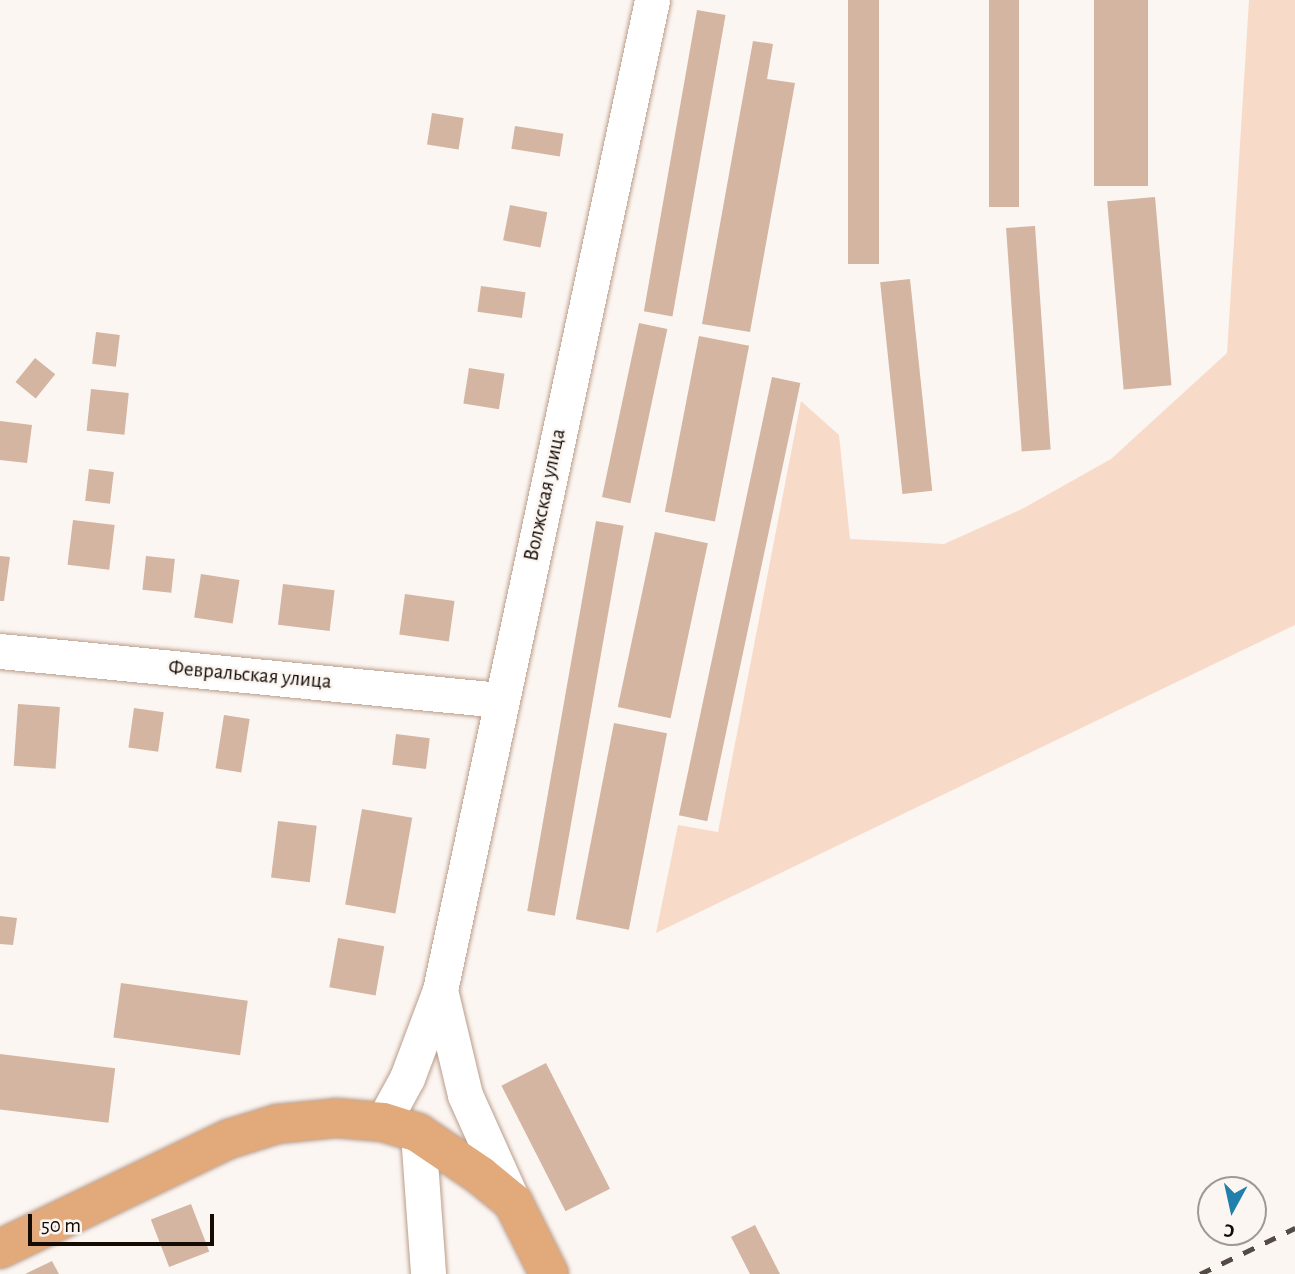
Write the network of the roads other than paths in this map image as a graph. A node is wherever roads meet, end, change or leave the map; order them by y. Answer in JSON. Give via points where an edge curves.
{"nodes":[{"id":1,"x":652,"y":0,"type":"edge"},
{"id":2,"x":4,"y":654,"type":"edge"},
{"id":3,"x":500,"y":700,"type":"junction"},
{"id":4,"x":440,"y":990,"type":"junction"},
{"id":5,"x":400,"y":1128,"type":"junction"},
{"id":6,"x":513,"y":1202,"type":"junction"},
{"id":7,"x":0,"y":1249,"type":"edge"},
{"id":8,"x":428,"y":1274,"type":"edge"},
{"id":9,"x":549,"y":1274,"type":"edge"}],
"edges":[{"from":1,"to":3,"type":"street","name":"Волжская улица"},
{"from":2,"to":3,"type":"street","name":"Февральская улица"},
{"from":3,"to":4,"type":"street","name":"Волжская улица"},
{"from":4,"to":5,"type":"street","name":"Волжская улица","via":[[407,1078]]},
{"from":4,"to":6,"type":"street","via":[[466,1095]]},
{"from":5,"to":6,"type":"main road","via":[[472,1168]]},
{"from":5,"to":7,"type":"main road","via":[[336,1118],[277,1124],[229,1139]]},
{"from":5,"to":8,"type":"street"},
{"from":6,"to":9,"type":"main road"}]}
